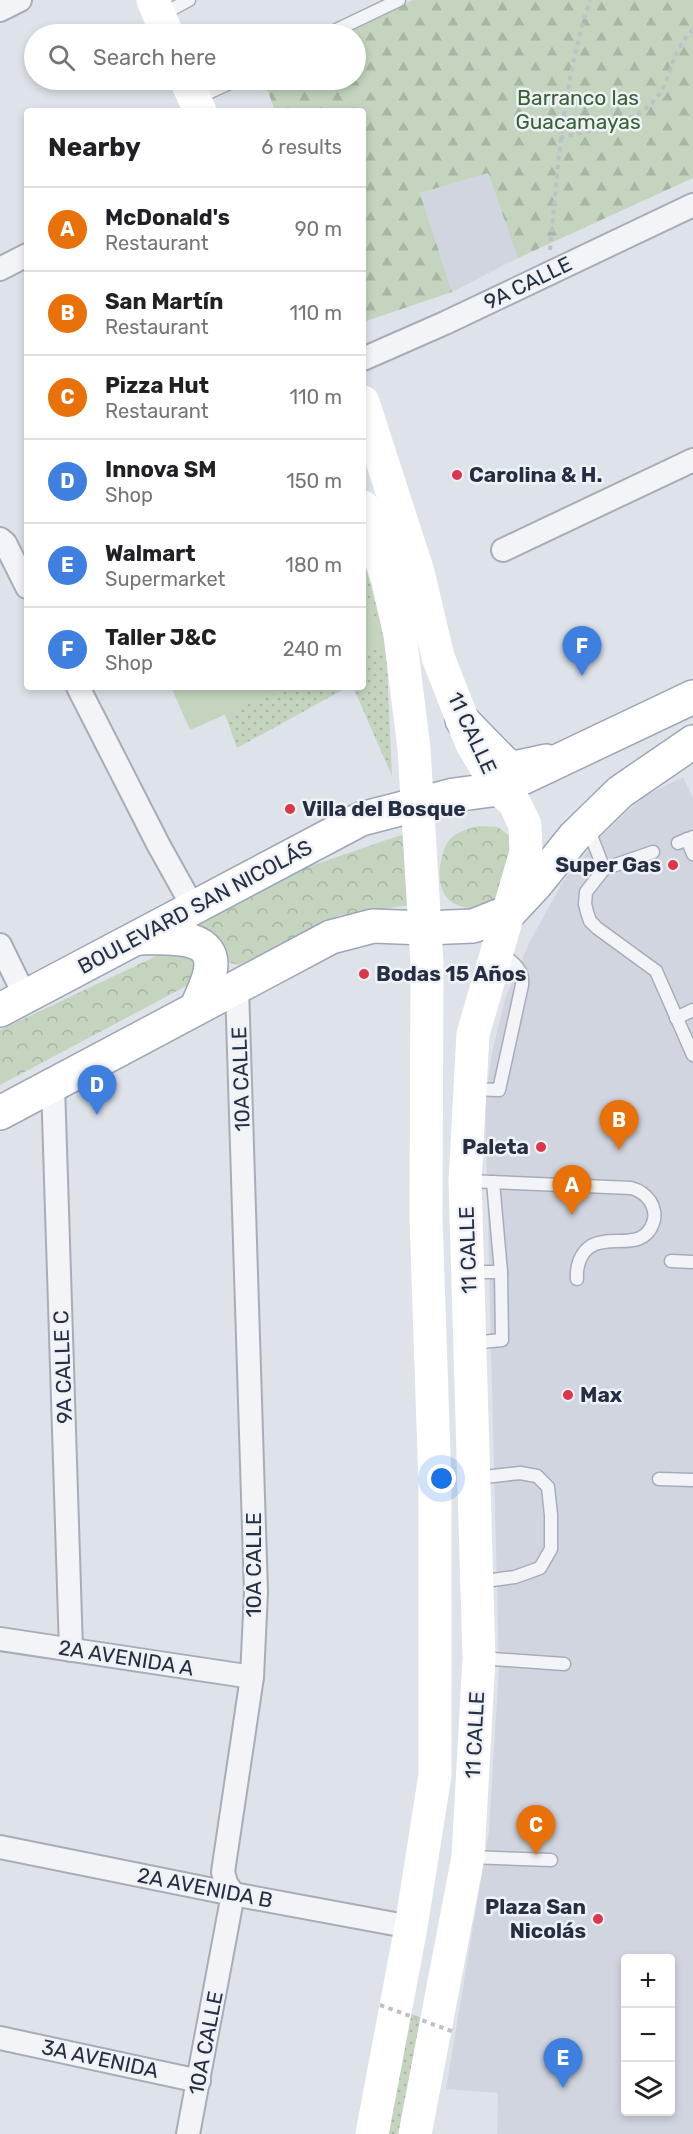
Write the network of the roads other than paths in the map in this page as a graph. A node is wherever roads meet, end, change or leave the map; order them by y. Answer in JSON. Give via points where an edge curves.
{"nodes":[{"id":1,"x":20,"y":0,"type":"edge"},
{"id":2,"x":189,"y":0,"type":"edge"},
{"id":3,"x":399,"y":0,"type":"edge"},
{"id":4,"x":0,"y":10,"type":"edge"},
{"id":5,"x":160,"y":17,"type":"edge"},
{"id":6,"x":349,"y":24,"type":"edge"},
{"id":7,"x":211,"y":90,"type":"edge"},
{"id":8,"x":193,"y":97,"type":"edge"},
{"id":9,"x":693,"y":205,"type":"edge"},
{"id":10,"x":24,"y":257,"type":"edge"},
{"id":11,"x":0,"y":269,"type":"edge"},
{"id":12,"x":366,"y":358,"type":"edge"},
{"id":13,"x":366,"y":411,"type":"edge"},
{"id":14,"x":693,"y":460,"type":"edge"},
{"id":15,"x":366,"y":516,"type":"edge"},
{"id":16,"x":0,"y":539,"type":"edge"},
{"id":17,"x":503,"y":550,"type":"dead end"},
{"id":18,"x":24,"y":581,"type":"edge"},
{"id":19,"x":80,"y":690,"type":"edge"},
{"id":20,"x":693,"y":697,"type":"edge"},
{"id":21,"x":462,"y":720,"type":"junction"},
{"id":22,"x":691,"y":747,"type":"edge"},
{"id":23,"x":571,"y":755,"type":"junction"},
{"id":24,"x":499,"y":789,"type":"junction"},
{"id":25,"x":416,"y":804,"type":"junction"},
{"id":26,"x":587,"y":825,"type":"junction"},
{"id":27,"x":686,"y":840,"type":"edge"},
{"id":28,"x":652,"y":852,"type":"dead end"},
{"id":29,"x":693,"y":854,"type":"edge"},
{"id":30,"x":604,"y":869,"type":"junction"},
{"id":31,"x":193,"y":907,"type":"junction"},
{"id":32,"x":511,"y":911,"type":"junction"},
{"id":33,"x":425,"y":928,"type":"junction"},
{"id":34,"x":135,"y":938,"type":"junction"},
{"id":35,"x":0,"y":945,"type":"edge"},
{"id":36,"x":237,"y":987,"type":"junction"},
{"id":37,"x":13,"y":1003,"type":"edge"},
{"id":38,"x":197,"y":1007,"type":"junction"},
{"id":39,"x":693,"y":1010,"type":"edge"},
{"id":40,"x":676,"y":1018,"type":"junction"},
{"id":41,"x":693,"y":1055,"type":"edge"},
{"id":42,"x":53,"y":1085,"type":"junction"},
{"id":43,"x":0,"y":1113,"type":"edge"},
{"id":44,"x":479,"y":1182,"type":"junction"},
{"id":45,"x":671,"y":1261,"type":"dead end"},
{"id":46,"x":693,"y":1262,"type":"edge"},
{"id":47,"x":577,"y":1279,"type":"dead end"},
{"id":48,"x":474,"y":1478,"type":"junction"},
{"id":49,"x":660,"y":1479,"type":"dead end"},
{"id":50,"x":693,"y":1480,"type":"edge"},
{"id":51,"x":477,"y":1582,"type":"junction"},
{"id":52,"x":0,"y":1639,"type":"edge"},
{"id":53,"x":71,"y":1650,"type":"junction"},
{"id":54,"x":479,"y":1658,"type":"junction"},
{"id":55,"x":564,"y":1664,"type":"dead end"},
{"id":56,"x":252,"y":1677,"type":"junction"},
{"id":57,"x":0,"y":1846,"type":"edge"},
{"id":58,"x":468,"y":1857,"type":"junction"},
{"id":59,"x":550,"y":1860,"type":"dead end"},
{"id":60,"x":234,"y":1894,"type":"junction"},
{"id":61,"x":411,"y":1927,"type":"junction"},
{"id":62,"x":0,"y":2038,"type":"edge"},
{"id":63,"x":199,"y":2080,"type":"junction"},
{"id":64,"x":188,"y":2134,"type":"edge"},
{"id":65,"x":372,"y":2134,"type":"edge"},
{"id":66,"x":414,"y":2134,"type":"edge"}],
"edges":[{"from":1,"to":4,"type":"street"},
{"from":2,"to":5,"type":"lane"},
{"from":3,"to":6,"type":"lane"},
{"from":7,"to":8,"type":"lane"},
{"from":9,"to":12,"type":"street","name":"9A CALLE"},
{"from":10,"to":11,"type":"street"},
{"from":13,"to":21,"type":"main road","name":"11 CALLE","via":[[418,572],[438,657]]},
{"from":14,"to":17,"type":"street"},
{"from":15,"to":25,"type":"main road","name":"11 CALLE","via":[[388,581],[400,635],[414,749]]},
{"from":16,"to":18,"type":"street"},
{"from":19,"to":31,"type":"street"},
{"from":20,"to":23,"type":"main road","name":"BOULEVARD SAN NICOLÁS"},
{"from":21,"to":23,"type":"main road","via":[[504,763],[514,768]]},
{"from":21,"to":24,"type":"main road","name":"11 CALLE"},
{"from":22,"to":26,"type":"main road","via":[[620,792]]},
{"from":23,"to":24,"type":"main road","name":"BOULEVARD SAN NICOLÁS"},
{"from":24,"to":25,"type":"main road","name":"BOULEVARD SAN NICOLÁS"},
{"from":24,"to":32,"type":"main road","name":"11 CALLE","via":[[514,802],[525,825],[526,852]]},
{"from":25,"to":31,"type":"main road","name":"BOULEVARD SAN NICOLÁS","via":[[361,819]]},
{"from":25,"to":33,"type":"main road","name":"11 CALLE"},
{"from":26,"to":30,"type":"lane"},
{"from":26,"to":32,"type":"main road"},
{"from":27,"to":29,"type":"lane"},
{"from":28,"to":30,"type":"lane"},
{"from":30,"to":40,"type":"lane","via":[[586,892],[590,921],[656,971]]},
{"from":31,"to":34,"type":"main road","name":"BOULEVARD SAN NICOLÁS"},
{"from":32,"to":33,"type":"main road","via":[[473,926]]},
{"from":32,"to":44,"type":"main road","name":"11 CALLE","via":[[473,1034],[484,1090]]},
{"from":33,"to":36,"type":"main road","via":[[373,926],[346,932]]},
{"from":33,"to":61,"type":"main road","name":"11 CALLE","via":[[426,1218],[435,1484],[435,1775]]},
{"from":34,"to":37,"type":"main road","name":"BOULEVARD SAN NICOLÁS"},
{"from":34,"to":38,"type":"main road","via":[[181,938],[205,948],[210,972]]},
{"from":35,"to":37,"type":"street"},
{"from":36,"to":38,"type":"main road"},
{"from":36,"to":56,"type":"street","name":"10A CALLE","via":[[256,1592]]},
{"from":38,"to":42,"type":"main road"},
{"from":39,"to":40,"type":"lane"},
{"from":40,"to":41,"type":"lane"},
{"from":42,"to":43,"type":"main road"},
{"from":42,"to":53,"type":"street","name":"9A CALLE C"},
{"from":44,"to":47,"type":"lane","via":[[631,1188],[649,1198],[654,1211],[650,1230],[633,1241],[605,1242],[588,1248],[577,1268]]},
{"from":44,"to":48,"type":"main road","name":"11 CALLE","via":[[485,1272],[470,1343]]},
{"from":45,"to":46,"type":"lane"},
{"from":48,"to":51,"type":"main road","name":"11 CALLE"},
{"from":48,"to":51,"type":"lane","via":[[520,1473],[537,1476],[548,1486],[551,1515],[551,1549],[540,1568],[515,1577]]},
{"from":49,"to":50,"type":"lane"},
{"from":51,"to":54,"type":"main road","name":"11 CALLE"},
{"from":52,"to":53,"type":"street","name":"2A AVENIDA A"},
{"from":53,"to":56,"type":"street","name":"2A AVENIDA A"},
{"from":54,"to":55,"type":"lane"},
{"from":54,"to":58,"type":"main road","name":"11 CALLE"},
{"from":56,"to":60,"type":"street","name":"10A CALLE","via":[[223,1872],[225,1883]]},
{"from":57,"to":60,"type":"street","name":"2A AVENIDA B"},
{"from":58,"to":59,"type":"lane"},
{"from":58,"to":66,"type":"main road","name":"11 CALLE"},
{"from":60,"to":61,"type":"street","name":"2A AVENIDA B"},
{"from":60,"to":63,"type":"street","name":"10A CALLE"},
{"from":61,"to":65,"type":"main road","name":"11 CALLE"},
{"from":62,"to":63,"type":"street","name":"3A AVENIDA"},
{"from":63,"to":64,"type":"street","name":"10A CALLE"}]}
